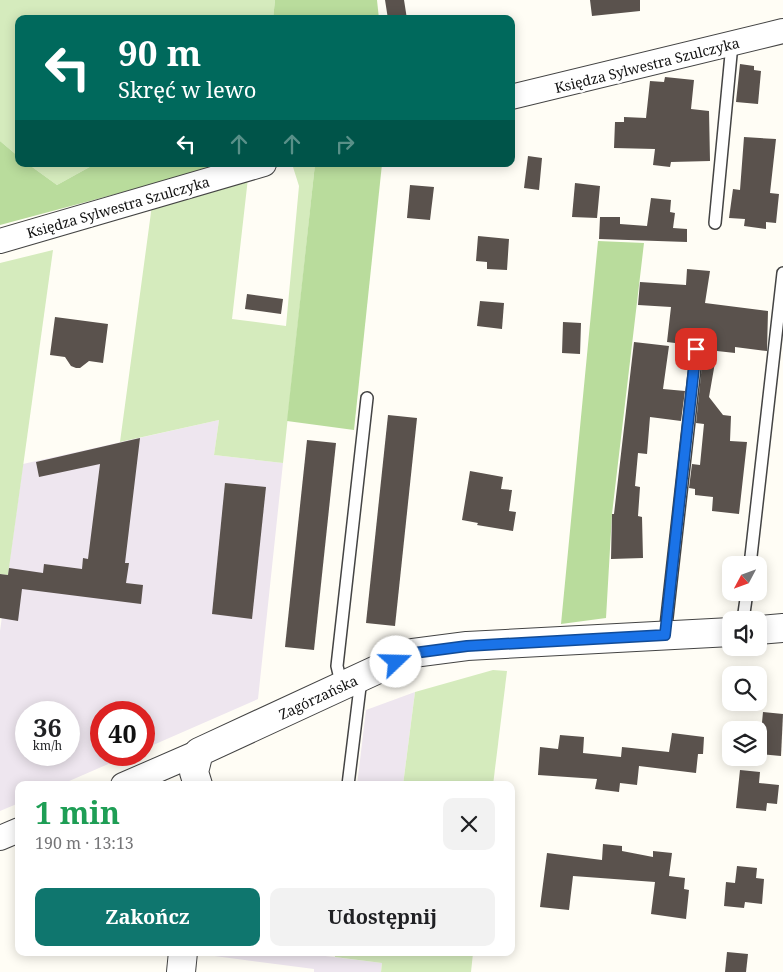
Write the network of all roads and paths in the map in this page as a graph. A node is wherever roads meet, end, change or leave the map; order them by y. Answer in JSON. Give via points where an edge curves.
{"nodes":[{"id":1,"x":783,"y":31,"type":"edge"},
{"id":2,"x":732,"y":44,"type":"junction"},
{"id":3,"x":515,"y":97,"type":"edge"},
{"id":4,"x":254,"y":167,"type":"edge"},
{"id":5,"x":715,"y":223,"type":"dead end"},
{"id":6,"x":0,"y":241,"type":"edge"},
{"id":7,"x":783,"y":273,"type":"edge"},
{"id":8,"x":696,"y":349,"type":"dead end"},
{"id":9,"x":366,"y":398,"type":"dead end"},
{"id":10,"x":751,"y":556,"type":"edge"},
{"id":11,"x":783,"y":628,"type":"edge"},
{"id":12,"x":767,"y":629,"type":"edge"},
{"id":13,"x":722,"y":632,"type":"edge"},
{"id":14,"x":665,"y":635,"type":"junction"},
{"id":15,"x":351,"y":682,"type":"junction"},
{"id":16,"x":199,"y":752,"type":"junction"},
{"id":17,"x":132,"y":781,"type":"edge"},
{"id":18,"x":197,"y":781,"type":"edge"},
{"id":19,"x":348,"y":781,"type":"edge"},
{"id":20,"x":15,"y":832,"type":"edge"},
{"id":21,"x":0,"y":838,"type":"edge"},
{"id":22,"x":182,"y":956,"type":"edge"},
{"id":23,"x":180,"y":972,"type":"edge"}],
"edges":[{"from":1,"to":2,"type":"street","name":"Księdza Sylwestra Szulczyka"},
{"from":2,"to":3,"type":"street","name":"Księdza Sylwestra Szulczyka"},
{"from":2,"to":5,"type":"lane"},
{"from":4,"to":6,"type":"street","name":"Księdza Sylwestra Szulczyka"},
{"from":7,"to":10,"type":"lane"},
{"from":8,"to":14,"type":"lane"},
{"from":9,"to":15,"type":"lane","via":[[337,666]]},
{"from":11,"to":12,"type":"street"},
{"from":13,"to":14,"type":"street","name":"Zagórzańska"},
{"from":14,"to":15,"type":"street","name":"Zagórzańska","via":[[458,647],[414,653]]},
{"from":15,"to":16,"type":"street","name":"Zagórzańska"},
{"from":15,"to":19,"type":"lane"},
{"from":16,"to":17,"type":"street","name":"Zagórzańska"},
{"from":16,"to":18,"type":"street","via":[[194,772]]},
{"from":20,"to":21,"type":"street"},
{"from":22,"to":23,"type":"street"}]}
